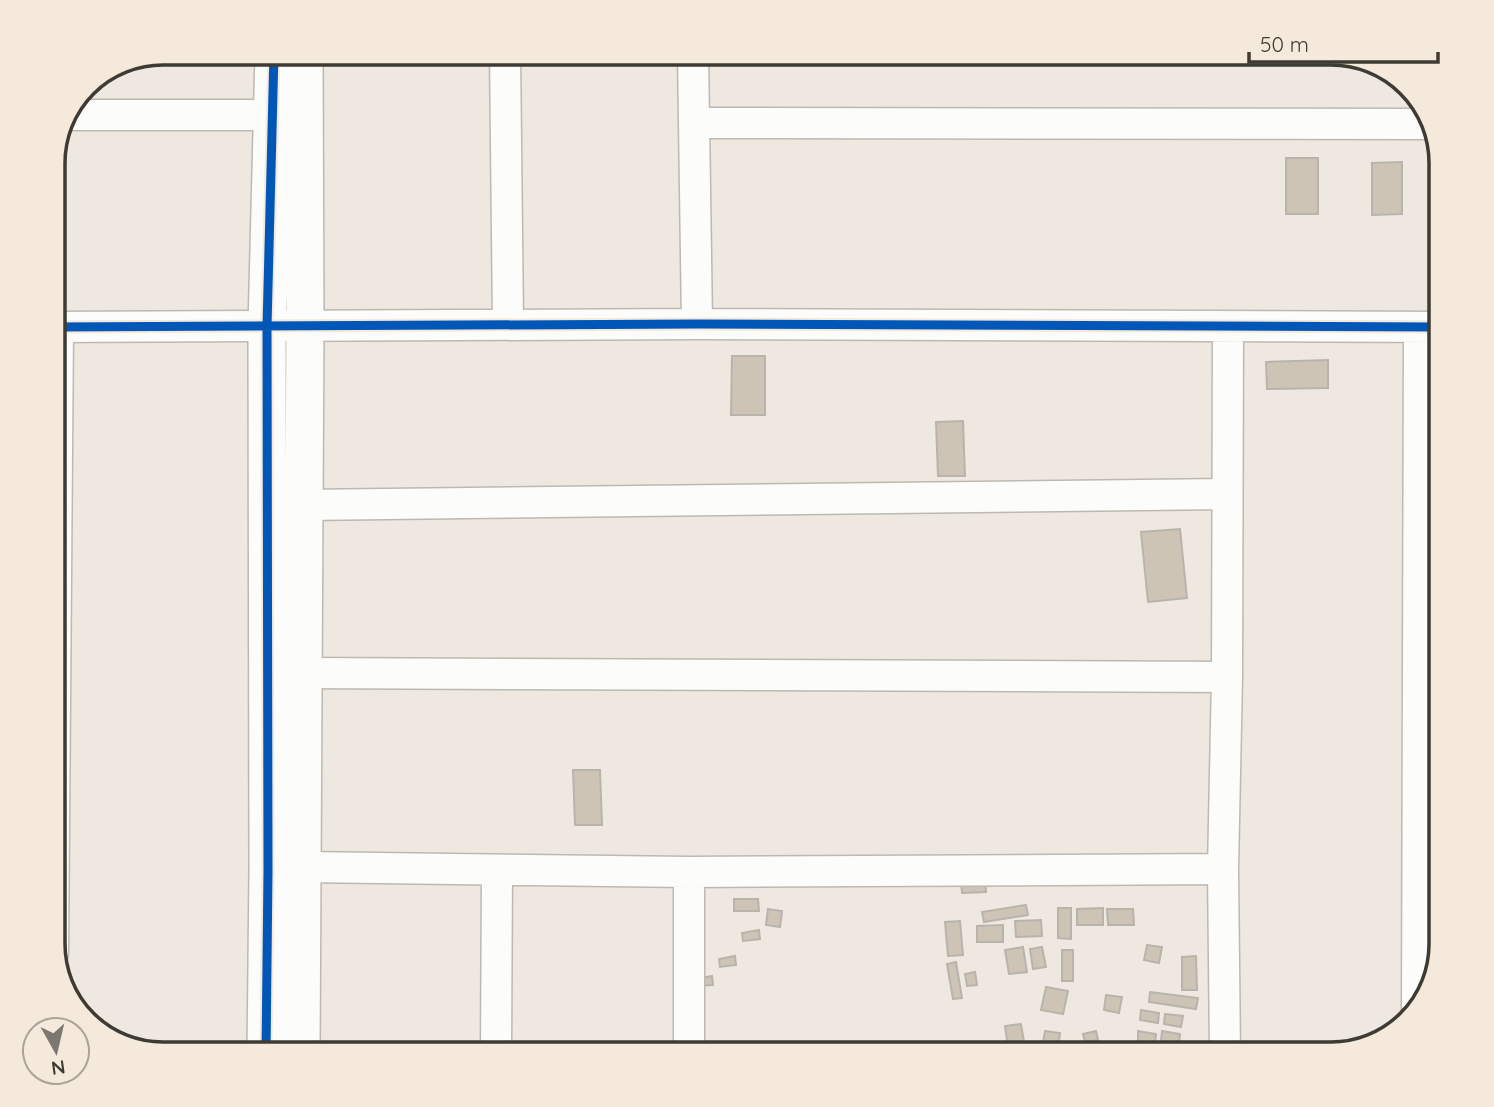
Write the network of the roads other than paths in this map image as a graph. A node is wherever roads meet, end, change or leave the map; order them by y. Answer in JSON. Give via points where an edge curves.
{"nodes":[{"id":1,"x":274,"y":65,"type":"edge"},
{"id":2,"x":303,"y":65,"type":"edge"},
{"id":3,"x":505,"y":65,"type":"edge"},
{"id":4,"x":693,"y":65,"type":"edge"},
{"id":5,"x":78,"y":115,"type":"edge"},
{"id":6,"x":274,"y":115,"type":"junction"},
{"id":7,"x":695,"y":124,"type":"junction"},
{"id":8,"x":1421,"y":124,"type":"edge"},
{"id":9,"x":508,"y":324,"type":"junction"},
{"id":10,"x":697,"y":324,"type":"junction"},
{"id":11,"x":305,"y":325,"type":"junction"},
{"id":12,"x":65,"y":327,"type":"edge"},
{"id":13,"x":267,"y":327,"type":"junction"},
{"id":14,"x":1228,"y":327,"type":"junction"},
{"id":15,"x":1429,"y":327,"type":"edge"},
{"id":16,"x":1429,"y":380,"type":"edge"},
{"id":17,"x":1226,"y":495,"type":"junction"},
{"id":18,"x":304,"y":505,"type":"junction"},
{"id":19,"x":302,"y":673,"type":"junction"},
{"id":20,"x":1227,"y":677,"type":"junction"},
{"id":21,"x":285,"y":869,"type":"junction"},
{"id":22,"x":1223,"y":869,"type":"junction"},
{"id":23,"x":498,"y":870,"type":"junction"},
{"id":24,"x":689,"y":872,"type":"junction"},
{"id":25,"x":1417,"y":991,"type":"edge"},
{"id":26,"x":267,"y":1042,"type":"edge"},
{"id":27,"x":300,"y":1042,"type":"edge"},
{"id":28,"x":496,"y":1042,"type":"edge"},
{"id":29,"x":689,"y":1042,"type":"edge"},
{"id":30,"x":1225,"y":1042,"type":"edge"}],
"edges":[{"from":1,"to":6,"type":"street"},
{"from":2,"to":11,"type":"street"},
{"from":3,"to":9,"type":"street"},
{"from":4,"to":7,"type":"street"},
{"from":5,"to":6,"type":"street"},
{"from":6,"to":13,"type":"street"},
{"from":7,"to":8,"type":"street"},
{"from":7,"to":10,"type":"street"},
{"from":9,"to":10,"type":"street"},
{"from":9,"to":11,"type":"street"},
{"from":10,"to":14,"type":"street"},
{"from":11,"to":13,"type":"street"},
{"from":11,"to":18,"type":"street"},
{"from":12,"to":13,"type":"street"},
{"from":13,"to":21,"type":"street"},
{"from":14,"to":15,"type":"street"},
{"from":14,"to":17,"type":"street"},
{"from":16,"to":25,"type":"street"},
{"from":17,"to":18,"type":"street"},
{"from":17,"to":20,"type":"street"},
{"from":18,"to":19,"type":"street"},
{"from":19,"to":20,"type":"street"},
{"from":19,"to":21,"type":"street"},
{"from":20,"to":22,"type":"street"},
{"from":21,"to":23,"type":"street"},
{"from":21,"to":26,"type":"street"},
{"from":21,"to":27,"type":"street"},
{"from":22,"to":24,"type":"street"},
{"from":22,"to":30,"type":"street"},
{"from":23,"to":24,"type":"street"},
{"from":23,"to":28,"type":"street"},
{"from":24,"to":29,"type":"street"}]}
